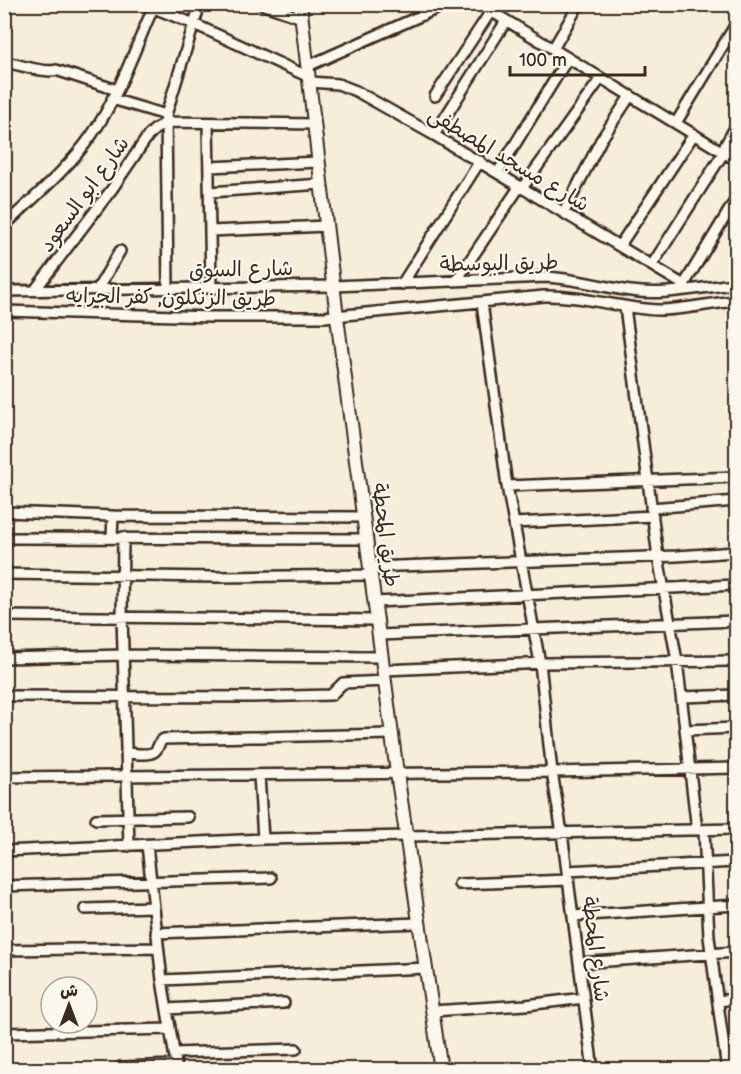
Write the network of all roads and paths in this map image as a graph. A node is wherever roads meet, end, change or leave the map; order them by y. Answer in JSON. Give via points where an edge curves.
{"nodes":[{"id":1,"x":200,"y":4,"type":"edge"},
{"id":2,"x":261,"y":4,"type":"edge"},
{"id":3,"x":300,"y":4,"type":"edge"},
{"id":4,"x":447,"y":4,"type":"edge"},
{"id":5,"x":479,"y":4,"type":"edge"},
{"id":6,"x":579,"y":4,"type":"edge"},
{"id":7,"x":148,"y":6,"type":"edge"},
{"id":8,"x":491,"y":11,"type":"junction"},
{"id":9,"x":302,"y":18,"type":"junction"},
{"id":10,"x":506,"y":21,"type":"junction"},
{"id":11,"x":194,"y":24,"type":"junction"},
{"id":12,"x":736,"y":24,"type":"edge"},
{"id":13,"x":553,"y":49,"type":"junction"},
{"id":14,"x":568,"y":58,"type":"junction"},
{"id":15,"x":4,"y":62,"type":"edge"},
{"id":16,"x":309,"y":75,"type":"junction"},
{"id":17,"x":601,"y":78,"type":"junction"},
{"id":18,"x":114,"y":94,"type":"junction"},
{"id":19,"x":435,"y":96,"type":"dead end"},
{"id":20,"x":630,"y":96,"type":"junction"},
{"id":21,"x":166,"y":119,"type":"junction"},
{"id":22,"x":208,"y":123,"type":"junction"},
{"id":23,"x":676,"y":123,"type":"junction"},
{"id":24,"x":315,"y":124,"type":"junction"},
{"id":25,"x":736,"y":126,"type":"edge"},
{"id":26,"x":694,"y":134,"type":"junction"},
{"id":27,"x":434,"y":135,"type":"junction"},
{"id":28,"x":723,"y":151,"type":"junction"},
{"id":29,"x":736,"y":160,"type":"edge"},
{"id":30,"x":320,"y":162,"type":"junction"},
{"id":31,"x":480,"y":162,"type":"junction"},
{"id":32,"x":209,"y":167,"type":"junction"},
{"id":33,"x":498,"y":172,"type":"junction"},
{"id":34,"x":322,"y":184,"type":"junction"},
{"id":35,"x":522,"y":187,"type":"junction"},
{"id":36,"x":210,"y":192,"type":"junction"},
{"id":37,"x":736,"y":199,"type":"edge"},
{"id":38,"x":564,"y":212,"type":"junction"},
{"id":39,"x":4,"y":226,"type":"edge"},
{"id":40,"x":327,"y":226,"type":"junction"},
{"id":41,"x":210,"y":231,"type":"junction"},
{"id":42,"x":620,"y":245,"type":"junction"},
{"id":43,"x":120,"y":251,"type":"dead end"},
{"id":44,"x":652,"y":265,"type":"junction"},
{"id":45,"x":456,"y":281,"type":"junction"},
{"id":46,"x":402,"y":284,"type":"junction"},
{"id":47,"x":736,"y":284,"type":"edge"},
{"id":48,"x":682,"y":287,"type":"junction"},
{"id":49,"x":168,"y":288,"type":"junction"},
{"id":50,"x":211,"y":288,"type":"junction"},
{"id":51,"x":35,"y":290,"type":"junction"},
{"id":52,"x":97,"y":290,"type":"junction"},
{"id":53,"x":4,"y":291,"type":"edge"},
{"id":54,"x":335,"y":301,"type":"junction"},
{"id":55,"x":736,"y":301,"type":"edge"},
{"id":56,"x":482,"y":303,"type":"junction"},
{"id":57,"x":625,"y":307,"type":"junction"},
{"id":58,"x":4,"y":311,"type":"edge"},
{"id":59,"x":211,"y":317,"type":"junction"},
{"id":60,"x":736,"y":477,"type":"edge"},
{"id":61,"x":648,"y":480,"type":"junction"},
{"id":62,"x":507,"y":486,"type":"junction"},
{"id":63,"x":736,"y":501,"type":"edge"},
{"id":64,"x":4,"y":512,"type":"edge"},
{"id":65,"x":652,"y":512,"type":"junction"},
{"id":66,"x":113,"y":516,"type":"junction"},
{"id":67,"x":364,"y":517,"type":"junction"},
{"id":68,"x":514,"y":523,"type":"junction"},
{"id":69,"x":112,"y":537,"type":"junction"},
{"id":70,"x":123,"y":537,"type":"junction"},
{"id":71,"x":4,"y":538,"type":"edge"},
{"id":72,"x":367,"y":539,"type":"junction"},
{"id":73,"x":736,"y":552,"type":"edge"},
{"id":74,"x":658,"y":557,"type":"junction"},
{"id":75,"x":520,"y":561,"type":"junction"},
{"id":76,"x":371,"y":571,"type":"junction"},
{"id":77,"x":4,"y":574,"type":"edge"},
{"id":78,"x":123,"y":575,"type":"junction"},
{"id":79,"x":736,"y":585,"type":"edge"},
{"id":80,"x":664,"y":588,"type":"junction"},
{"id":81,"x":527,"y":594,"type":"junction"},
{"id":82,"x":375,"y":602,"type":"junction"},
{"id":83,"x":4,"y":616,"type":"edge"},
{"id":84,"x":122,"y":617,"type":"junction"},
{"id":85,"x":378,"y":620,"type":"junction"},
{"id":86,"x":736,"y":621,"type":"edge"},
{"id":87,"x":670,"y":624,"type":"junction"},
{"id":88,"x":532,"y":629,"type":"junction"},
{"id":89,"x":379,"y":635,"type":"junction"},
{"id":90,"x":124,"y":655,"type":"junction"},
{"id":91,"x":382,"y":657,"type":"junction"},
{"id":92,"x":4,"y":658,"type":"edge"},
{"id":93,"x":677,"y":661,"type":"junction"},
{"id":94,"x":736,"y":661,"type":"edge"},
{"id":95,"x":540,"y":663,"type":"junction"},
{"id":96,"x":385,"y":675,"type":"junction"},
{"id":97,"x":736,"y":694,"type":"edge"},
{"id":98,"x":125,"y":695,"type":"junction"},
{"id":99,"x":4,"y":696,"type":"edge"},
{"id":100,"x":682,"y":697,"type":"junction"},
{"id":101,"x":736,"y":728,"type":"edge"},
{"id":102,"x":686,"y":730,"type":"junction"},
{"id":103,"x":392,"y":734,"type":"junction"},
{"id":104,"x":127,"y":753,"type":"junction"},
{"id":105,"x":736,"y":768,"type":"edge"},
{"id":106,"x":691,"y":769,"type":"junction"},
{"id":107,"x":552,"y":772,"type":"junction"},
{"id":108,"x":397,"y":773,"type":"junction"},
{"id":109,"x":259,"y":775,"type":"junction"},
{"id":110,"x":4,"y":777,"type":"edge"},
{"id":111,"x":128,"y":777,"type":"junction"},
{"id":112,"x":189,"y":817,"type":"dead end"},
{"id":113,"x":129,"y":818,"type":"junction"},
{"id":114,"x":96,"y":819,"type":"dead end"},
{"id":115,"x":736,"y":829,"type":"edge"},
{"id":116,"x":700,"y":830,"type":"junction"},
{"id":117,"x":562,"y":833,"type":"junction"},
{"id":118,"x":406,"y":836,"type":"junction"},
{"id":119,"x":263,"y":839,"type":"junction"},
{"id":120,"x":147,"y":845,"type":"junction"},
{"id":121,"x":129,"y":846,"type":"junction"},
{"id":122,"x":4,"y":851,"type":"edge"},
{"id":123,"x":736,"y":862,"type":"edge"},
{"id":124,"x":705,"y":863,"type":"junction"},
{"id":125,"x":568,"y":876,"type":"junction"},
{"id":126,"x":271,"y":879,"type":"dead end"},
{"id":127,"x":151,"y":883,"type":"junction"},
{"id":128,"x":459,"y":884,"type":"dead end"},
{"id":129,"x":4,"y":886,"type":"edge"},
{"id":130,"x":736,"y":905,"type":"edge"},
{"id":131,"x":153,"y":907,"type":"junction"},
{"id":132,"x":708,"y":907,"type":"junction"},
{"id":133,"x":86,"y":909,"type":"dead end"},
{"id":134,"x":573,"y":916,"type":"junction"},
{"id":135,"x":419,"y":923,"type":"junction"},
{"id":136,"x":156,"y":933,"type":"junction"},
{"id":137,"x":158,"y":948,"type":"junction"},
{"id":138,"x":4,"y":950,"type":"edge"},
{"id":139,"x":736,"y":952,"type":"edge"},
{"id":140,"x":712,"y":954,"type":"junction"},
{"id":141,"x":579,"y":963,"type":"junction"},
{"id":142,"x":426,"y":968,"type":"junction"},
{"id":143,"x":162,"y":980,"type":"junction"},
{"id":144,"x":584,"y":998,"type":"junction"},
{"id":145,"x":736,"y":999,"type":"edge"},
{"id":146,"x":718,"y":1000,"type":"junction"},
{"id":147,"x":284,"y":1003,"type":"dead end"},
{"id":148,"x":167,"y":1009,"type":"junction"},
{"id":149,"x":432,"y":1011,"type":"junction"},
{"id":150,"x":170,"y":1029,"type":"junction"},
{"id":151,"x":4,"y":1033,"type":"edge"},
{"id":152,"x":296,"y":1048,"type":"dead end"},
{"id":153,"x":174,"y":1053,"type":"junction"},
{"id":154,"x":121,"y":1067,"type":"dead end"},
{"id":155,"x":177,"y":1067,"type":"edge"},
{"id":156,"x":441,"y":1070,"type":"edge"},
{"id":157,"x":593,"y":1070,"type":"edge"},
{"id":158,"x":727,"y":1070,"type":"edge"}],
"edges":[{"from":1,"to":11,"type":"street"},
{"from":2,"to":9,"type":"street"},
{"from":3,"to":9,"type":"street","name":"طريق المحطة"},
{"from":4,"to":16,"type":"street"},
{"from":5,"to":8,"type":"street"},
{"from":6,"to":13,"type":"street"},
{"from":7,"to":11,"type":"street","name":"شارع مسجد المصطفى"},
{"from":7,"to":18,"type":"street"},
{"from":8,"to":10,"type":"street"},
{"from":8,"to":19,"type":"street"},
{"from":9,"to":16,"type":"street","name":"طريق المحطة"},
{"from":10,"to":13,"type":"street"},
{"from":10,"to":27,"type":"street"},
{"from":11,"to":16,"type":"street","name":"شارع مسجد المصطفى"},
{"from":11,"to":21,"type":"street"},
{"from":12,"to":23,"type":"street"},
{"from":13,"to":14,"type":"street"},
{"from":14,"to":17,"type":"street"},
{"from":14,"to":33,"type":"street"},
{"from":15,"to":18,"type":"street","via":[[49,73],[56,70]]},
{"from":16,"to":24,"type":"street","name":"طريق المحطة"},
{"from":16,"to":27,"type":"street","name":"شارع مسجد المصطفى","via":[[351,88]]},
{"from":17,"to":20,"type":"street"},
{"from":17,"to":35,"type":"street"},
{"from":18,"to":21,"type":"street"},
{"from":18,"to":39,"type":"street","via":[[77,154]]},
{"from":20,"to":23,"type":"street"},
{"from":20,"to":38,"type":"street","via":[[601,140]]},
{"from":21,"to":22,"type":"street"},
{"from":21,"to":49,"type":"street"},
{"from":21,"to":51,"type":"street","name":"شارع ابو السعود","via":[[151,133]]},
{"from":22,"to":24,"type":"street"},
{"from":22,"to":32,"type":"street"},
{"from":23,"to":26,"type":"street"},
{"from":24,"to":30,"type":"street","name":"طريق المحطة"},
{"from":25,"to":28,"type":"street"},
{"from":26,"to":28,"type":"street"},
{"from":26,"to":42,"type":"street"},
{"from":27,"to":31,"type":"street","name":"شارع مسجد المصطفى"},
{"from":28,"to":29,"type":"street"},
{"from":28,"to":44,"type":"street"},
{"from":30,"to":32,"type":"street"},
{"from":30,"to":34,"type":"street","name":"طريق المحطة"},
{"from":31,"to":33,"type":"street","name":"شارع مسجد المصطفى"},
{"from":31,"to":46,"type":"street"},
{"from":32,"to":36,"type":"street"},
{"from":33,"to":35,"type":"street","name":"شارع مسجد المصطفى"},
{"from":34,"to":36,"type":"street"},
{"from":34,"to":40,"type":"street","name":"طريق المحطة"},
{"from":35,"to":38,"type":"street","name":"شارع مسجد المصطفى"},
{"from":35,"to":45,"type":"street"},
{"from":36,"to":41,"type":"street"},
{"from":37,"to":48,"type":"street"},
{"from":38,"to":42,"type":"street","name":"شارع مسجد المصطفى"},
{"from":40,"to":41,"type":"street"},
{"from":40,"to":54,"type":"street","name":"طريق المحطة"},
{"from":41,"to":50,"type":"street"},
{"from":42,"to":44,"type":"street","name":"شارع مسجد المصطفى"},
{"from":43,"to":52,"type":"street"},
{"from":44,"to":48,"type":"street","name":"شارع مسجد المصطفى"},
{"from":45,"to":46,"type":"street","name":"طريق البوسطة"},
{"from":45,"to":48,"type":"street","name":"طريق البوسطة","via":[[545,277],[631,291]]},
{"from":46,"to":54,"type":"street","name":"طريق البوسطة"},
{"from":47,"to":48,"type":"street","name":"طريق البوسطة"},
{"from":49,"to":50,"type":"street","name":"شارع السوق"},
{"from":49,"to":52,"type":"street","name":"شارع السوق"},
{"from":50,"to":54,"type":"street","name":"شارع السوق"},
{"from":50,"to":59,"type":"path"},
{"from":51,"to":52,"type":"street","name":"شارع السوق"},
{"from":51,"to":53,"type":"street","name":"شارع السوق"},
{"from":54,"to":56,"type":"street","name":"طريق البوسطة"},
{"from":54,"to":59,"type":"street","name":"طريق الزنكلون, كفر الجرايه"},
{"from":54,"to":67,"type":"street","name":"طريق المحطة"},
{"from":55,"to":57,"type":"street","name":"طريق البوسطة","via":[[677,309]]},
{"from":56,"to":57,"type":"street","name":"طريق البوسطة","via":[[558,296]]},
{"from":56,"to":62,"type":"street","name":"شارع المحطة"},
{"from":57,"to":61,"type":"street"},
{"from":58,"to":59,"type":"street","name":"طريق الزنكلون, كفر الجرايه"},
{"from":60,"to":61,"type":"street"},
{"from":61,"to":62,"type":"street"},
{"from":61,"to":65,"type":"street"},
{"from":62,"to":68,"type":"street","name":"شارع المحطة"},
{"from":63,"to":65,"type":"street"},
{"from":64,"to":66,"type":"street"},
{"from":65,"to":68,"type":"street"},
{"from":65,"to":74,"type":"street"},
{"from":66,"to":67,"type":"street"},
{"from":66,"to":69,"type":"street"},
{"from":67,"to":72,"type":"street","name":"طريق المحطة"},
{"from":68,"to":75,"type":"street","name":"شارع المحطة"},
{"from":69,"to":70,"type":"street"},
{"from":69,"to":71,"type":"street"},
{"from":70,"to":72,"type":"street"},
{"from":70,"to":78,"type":"street"},
{"from":72,"to":76,"type":"street","name":"طريق المحطة"},
{"from":73,"to":74,"type":"street"},
{"from":74,"to":75,"type":"street"},
{"from":74,"to":80,"type":"street"},
{"from":75,"to":76,"type":"street"},
{"from":75,"to":81,"type":"street","name":"شارع المحطة"},
{"from":76,"to":78,"type":"street","via":[[216,577]]},
{"from":76,"to":82,"type":"street","name":"طريق المحطة"},
{"from":77,"to":78,"type":"street"},
{"from":78,"to":84,"type":"street"},
{"from":79,"to":80,"type":"street"},
{"from":80,"to":81,"type":"street"},
{"from":80,"to":87,"type":"street"},
{"from":81,"to":82,"type":"street"},
{"from":81,"to":88,"type":"street","name":"شارع المحطة"},
{"from":82,"to":85,"type":"street","name":"طريق المحطة"},
{"from":83,"to":84,"type":"street"},
{"from":84,"to":85,"type":"street"},
{"from":84,"to":90,"type":"street"},
{"from":85,"to":89,"type":"street","name":"طريق المحطة"},
{"from":86,"to":87,"type":"street"},
{"from":87,"to":88,"type":"street"},
{"from":87,"to":93,"type":"street"},
{"from":88,"to":89,"type":"street"},
{"from":88,"to":95,"type":"street","name":"شارع المحطة"},
{"from":89,"to":91,"type":"street","name":"طريق المحطة"},
{"from":90,"to":91,"type":"street"},
{"from":90,"to":92,"type":"street"},
{"from":90,"to":98,"type":"street"},
{"from":91,"to":96,"type":"street","name":"طريق المحطة"},
{"from":93,"to":94,"type":"street"},
{"from":93,"to":95,"type":"street"},
{"from":93,"to":100,"type":"street"},
{"from":95,"to":96,"type":"street"},
{"from":95,"to":107,"type":"street","name":"شارع المحطة"},
{"from":96,"to":98,"type":"street","via":[[343,683],[331,695]]},
{"from":96,"to":103,"type":"street","name":"طريق المحطة"},
{"from":97,"to":100,"type":"street"},
{"from":98,"to":99,"type":"street"},
{"from":98,"to":104,"type":"street"},
{"from":100,"to":102,"type":"street"},
{"from":101,"to":102,"type":"street"},
{"from":102,"to":106,"type":"street"},
{"from":103,"to":104,"type":"street","via":[[164,738],[152,753]]},
{"from":103,"to":108,"type":"street","name":"طريق المحطة"},
{"from":104,"to":111,"type":"street"},
{"from":105,"to":106,"type":"street"},
{"from":106,"to":107,"type":"street"},
{"from":106,"to":116,"type":"street"},
{"from":107,"to":108,"type":"street"},
{"from":107,"to":117,"type":"street","name":"شارع المحطة"},
{"from":108,"to":109,"type":"street"},
{"from":108,"to":118,"type":"street","name":"طريق المحطة"},
{"from":109,"to":111,"type":"street"},
{"from":109,"to":119,"type":"street"},
{"from":110,"to":111,"type":"street"},
{"from":111,"to":113,"type":"street"},
{"from":112,"to":113,"type":"street"},
{"from":113,"to":114,"type":"street"},
{"from":113,"to":121,"type":"street"},
{"from":115,"to":116,"type":"street"},
{"from":116,"to":117,"type":"street"},
{"from":116,"to":124,"type":"street"},
{"from":117,"to":118,"type":"street"},
{"from":117,"to":125,"type":"street","name":"شارع المحطة"},
{"from":118,"to":119,"type":"street"},
{"from":118,"to":135,"type":"street","name":"طريق المحطة"},
{"from":119,"to":120,"type":"street"},
{"from":120,"to":121,"type":"street"},
{"from":120,"to":127,"type":"street"},
{"from":121,"to":122,"type":"street"},
{"from":123,"to":124,"type":"street"},
{"from":124,"to":125,"type":"street"},
{"from":124,"to":132,"type":"street"},
{"from":125,"to":128,"type":"street"},
{"from":125,"to":134,"type":"street","name":"شارع المحطة"},
{"from":126,"to":127,"type":"street"},
{"from":127,"to":129,"type":"street"},
{"from":127,"to":131,"type":"street"},
{"from":130,"to":132,"type":"street"},
{"from":131,"to":133,"type":"street"},
{"from":131,"to":136,"type":"street"},
{"from":132,"to":134,"type":"street"},
{"from":132,"to":140,"type":"street"},
{"from":134,"to":141,"type":"street","name":"شارع المحطة"},
{"from":135,"to":136,"type":"street"},
{"from":135,"to":142,"type":"street","name":"طريق المحطة"},
{"from":136,"to":137,"type":"street"},
{"from":137,"to":138,"type":"street"},
{"from":137,"to":143,"type":"street"},
{"from":139,"to":140,"type":"street"},
{"from":140,"to":141,"type":"street"},
{"from":140,"to":146,"type":"street"},
{"from":141,"to":144,"type":"street","name":"شارع المحطة"},
{"from":142,"to":143,"type":"street"},
{"from":142,"to":149,"type":"street","name":"طريق المحطة"},
{"from":143,"to":148,"type":"street"},
{"from":144,"to":149,"type":"street"},
{"from":144,"to":157,"type":"street","name":"شارع المحطة"},
{"from":145,"to":146,"type":"street"},
{"from":146,"to":158,"type":"street"},
{"from":147,"to":148,"type":"street"},
{"from":148,"to":150,"type":"street"},
{"from":149,"to":156,"type":"street","name":"طريق المحطة"},
{"from":150,"to":151,"type":"street"},
{"from":150,"to":153,"type":"street"},
{"from":152,"to":153,"type":"street"},
{"from":153,"to":155,"type":"street"},
{"from":154,"to":155,"type":"street"}]}
